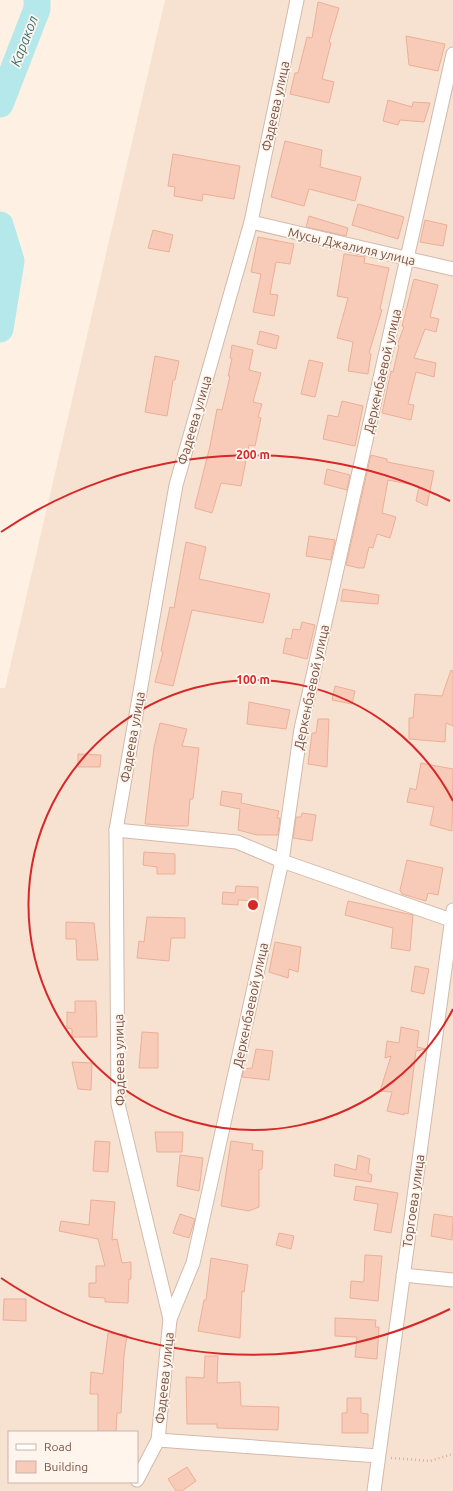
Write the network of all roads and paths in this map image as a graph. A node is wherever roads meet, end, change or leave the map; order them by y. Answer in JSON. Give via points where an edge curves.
{"nodes":[{"id":1,"x":297,"y":0,"type":"edge"},
{"id":2,"x":453,"y":54,"type":"edge"},
{"id":3,"x":251,"y":222,"type":"junction"},
{"id":4,"x":408,"y":259,"type":"junction"},
{"id":5,"x":453,"y":269,"type":"edge"},
{"id":6,"x":116,"y":830,"type":"junction"},
{"id":7,"x":282,"y":861,"type":"junction"},
{"id":8,"x":452,"y":915,"type":"edge"},
{"id":9,"x":403,"y":1275,"type":"junction"},
{"id":10,"x":453,"y":1280,"type":"edge"},
{"id":11,"x":170,"y":1319,"type":"junction"},
{"id":12,"x":158,"y":1440,"type":"junction"},
{"id":13,"x":453,"y":1454,"type":"edge"},
{"id":14,"x":378,"y":1456,"type":"junction"},
{"id":15,"x":138,"y":1479,"type":"edge"},
{"id":16,"x":374,"y":1491,"type":"edge"}],
"edges":[{"from":1,"to":3,"type":"street","name":"Фадеева улица"},
{"from":2,"to":4,"type":"street","name":"Деркенбаевой улица"},
{"from":3,"to":4,"type":"street","name":"Мусы Джалиля улица"},
{"from":3,"to":6,"type":"street","name":"Фадеева улица","via":[[176,485]]},
{"from":4,"to":5,"type":"street","name":"Мусы Джалиля улица"},
{"from":4,"to":7,"type":"street","name":"Деркенбаевой улица","via":[[301,729]]},
{"from":6,"to":7,"type":"street","via":[[237,842]]},
{"from":6,"to":11,"type":"street","name":"Фадеева улица","via":[[118,1104]]},
{"from":7,"to":8,"type":"street"},
{"from":7,"to":11,"type":"street","name":"Деркенбаевой улица","via":[[193,1263]]},
{"from":8,"to":9,"type":"street","name":"Торгоева улица"},
{"from":9,"to":10,"type":"street"},
{"from":9,"to":14,"type":"street","name":"Торгоева улица"},
{"from":11,"to":12,"type":"street","name":"Фадеева улица"},
{"from":12,"to":14,"type":"street"},
{"from":12,"to":15,"type":"street","name":"Фадеева улица"},
{"from":13,"to":14,"type":"path","via":[[430,1461]]},
{"from":14,"to":16,"type":"street","name":"Торгоева улица"}]}
